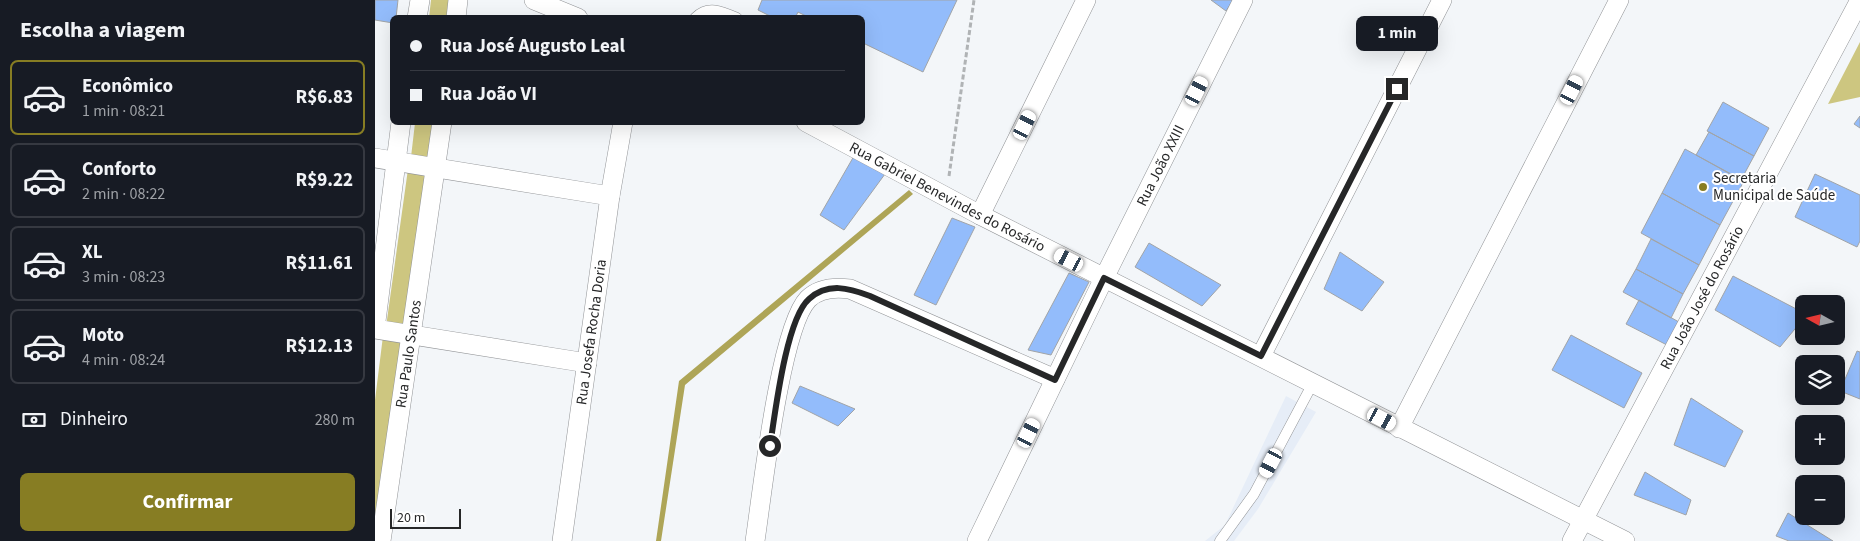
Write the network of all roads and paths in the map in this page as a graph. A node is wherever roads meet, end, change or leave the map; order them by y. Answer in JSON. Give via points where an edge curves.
{"nodes":[{"id":1,"x":420,"y":0,"type":"edge"},
{"id":2,"x":458,"y":0,"type":"edge"},
{"id":3,"x":534,"y":0,"type":"edge"},
{"id":4,"x":974,"y":0,"type":"edge"},
{"id":5,"x":1087,"y":0,"type":"edge"},
{"id":6,"x":1243,"y":0,"type":"edge"},
{"id":7,"x":1442,"y":0,"type":"edge"},
{"id":8,"x":1619,"y":0,"type":"edge"},
{"id":9,"x":1860,"y":0,"type":"edge"},
{"id":10,"x":418,"y":15,"type":"edge"},
{"id":11,"x":456,"y":15,"type":"edge"},
{"id":12,"x":571,"y":15,"type":"edge"},
{"id":13,"x":698,"y":15,"type":"edge"},
{"id":14,"x":728,"y":15,"type":"edge"},
{"id":15,"x":401,"y":125,"type":"edge"},
{"id":16,"x":442,"y":125,"type":"edge"},
{"id":17,"x":622,"y":125,"type":"edge"},
{"id":18,"x":812,"y":125,"type":"edge"},
{"id":19,"x":375,"y":158,"type":"edge"},
{"id":20,"x":395,"y":161,"type":"junction"},
{"id":21,"x":435,"y":168,"type":"junction"},
{"id":22,"x":610,"y":196,"type":"junction"},
{"id":23,"x":946,"y":196,"type":"junction"},
{"id":24,"x":980,"y":215,"type":"junction"},
{"id":25,"x":1104,"y":278,"type":"junction"},
{"id":26,"x":375,"y":329,"type":"edge"},
{"id":27,"x":411,"y":335,"type":"junction"},
{"id":28,"x":1261,"y":356,"type":"junction"},
{"id":29,"x":587,"y":362,"type":"junction"},
{"id":30,"x":1055,"y":380,"type":"junction"},
{"id":31,"x":1313,"y":383,"type":"junction"},
{"id":32,"x":1399,"y":428,"type":"junction"},
{"id":33,"x":1583,"y":519,"type":"junction"},
{"id":34,"x":381,"y":541,"type":"edge"},
{"id":35,"x":562,"y":541,"type":"edge"},
{"id":36,"x":755,"y":541,"type":"edge"},
{"id":37,"x":977,"y":541,"type":"edge"},
{"id":38,"x":1220,"y":541,"type":"edge"},
{"id":39,"x":1572,"y":541,"type":"edge"},
{"id":40,"x":1625,"y":541,"type":"edge"}],
"edges":[{"from":1,"to":10,"type":"street"},
{"from":2,"to":11,"type":"street"},
{"from":3,"to":12,"type":"street"},
{"from":4,"to":23,"type":"path"},
{"from":5,"to":24,"type":"street"},
{"from":6,"to":25,"type":"street","name":"Rua João XXIII"},
{"from":7,"to":28,"type":"street"},
{"from":8,"to":32,"type":"street"},
{"from":9,"to":33,"type":"street","name":"Rua João José do Rosário"},
{"from":13,"to":14,"type":"lane","via":[[711,9]]},
{"from":15,"to":20,"type":"street"},
{"from":16,"to":21,"type":"street","name":"Rua Paulo Santos"},
{"from":17,"to":22,"type":"street","name":"Rua Josefa Rocha Doria"},
{"from":18,"to":23,"type":"street","name":"Rua Gabriel Benevindes do Rosário"},
{"from":19,"to":20,"type":"street"},
{"from":20,"to":21,"type":"street"},
{"from":20,"to":26,"type":"street"},
{"from":21,"to":22,"type":"street"},
{"from":21,"to":27,"type":"street","name":"Rua Paulo Santos"},
{"from":22,"to":29,"type":"street","name":"Rua Josefa Rocha Doria"},
{"from":23,"to":24,"type":"street","name":"Rua Gabriel Benevindes do Rosário"},
{"from":24,"to":25,"type":"street","name":"Rua Gabriel Benevindes do Rosário"},
{"from":25,"to":28,"type":"street","name":"Rua Gabriel Benevindes do Rosário"},
{"from":25,"to":30,"type":"street","name":"Rua João XXIII"},
{"from":26,"to":27,"type":"street"},
{"from":27,"to":29,"type":"street"},
{"from":27,"to":34,"type":"street","name":"Rua Paulo Santos"},
{"from":28,"to":31,"type":"street","name":"Rua Gabriel Benevindes do Rosário"},
{"from":29,"to":35,"type":"street","name":"Rua Josefa Rocha Doria"},
{"from":30,"to":36,"type":"street","via":[[870,296],[834,287],[821,291],[808,299],[790,336]]},
{"from":30,"to":37,"type":"street","name":"Rua João XXIII"},
{"from":31,"to":32,"type":"street","name":"Rua Gabriel Benevindes do Rosário"},
{"from":31,"to":38,"type":"lane","via":[[1254,494]]},
{"from":32,"to":33,"type":"street","name":"Rua Gabriel Benevindes do Rosário"},
{"from":33,"to":39,"type":"street","name":"Rua João José do Rosário"},
{"from":33,"to":40,"type":"street","name":"Rua Gabriel Benevindes do Rosário"}]}
